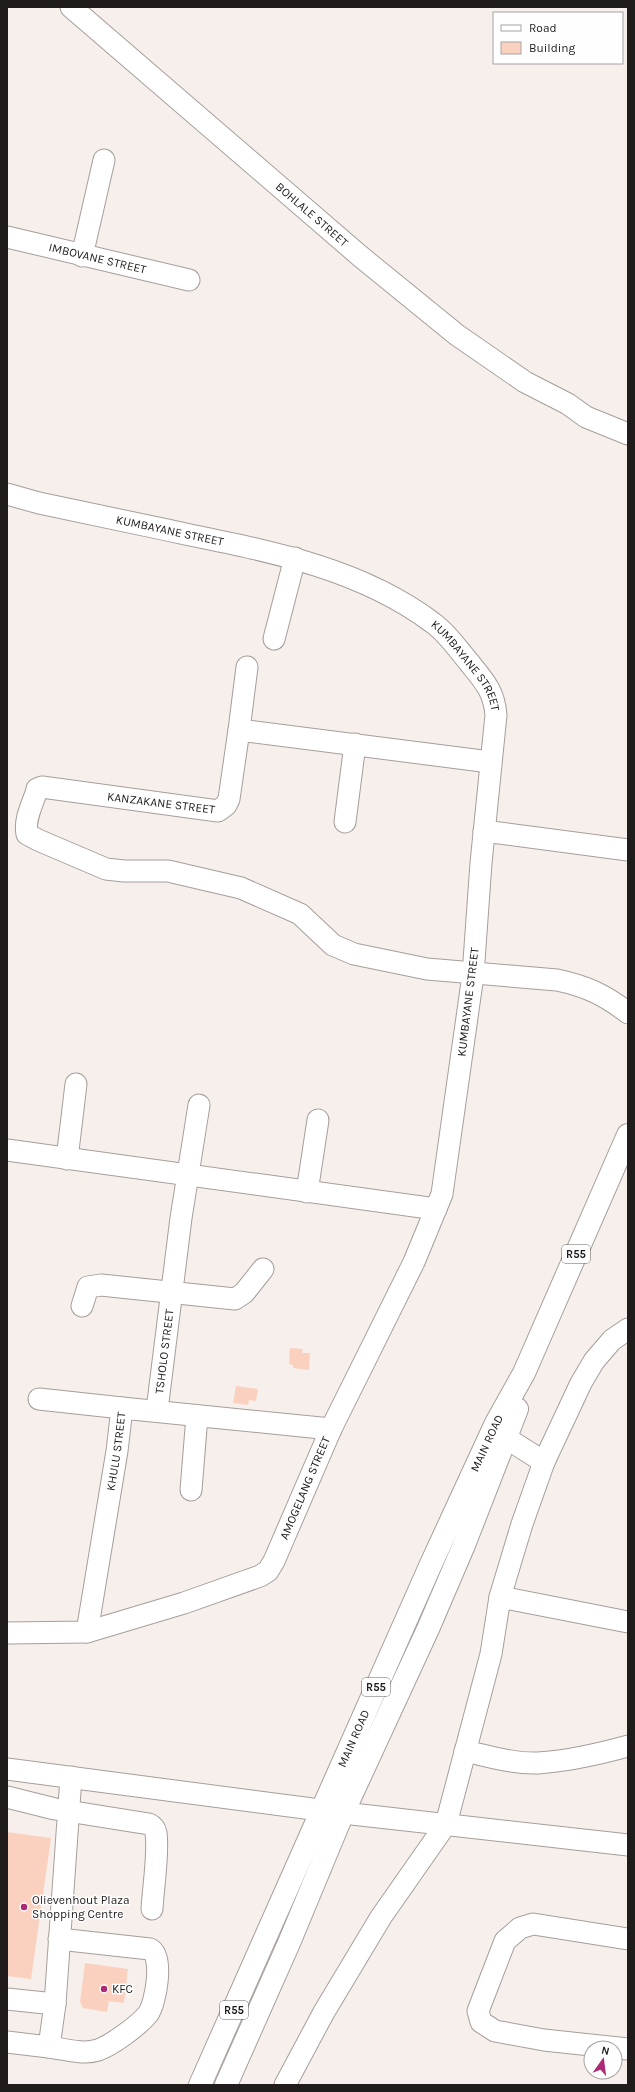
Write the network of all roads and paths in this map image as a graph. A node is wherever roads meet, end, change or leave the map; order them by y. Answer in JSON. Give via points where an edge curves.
{"nodes":[{"id":1,"x":71,"y":7,"type":"edge"},
{"id":2,"x":104,"y":160,"type":"dead end"},
{"id":3,"x":7,"y":237,"type":"edge"},
{"id":4,"x":82,"y":256,"type":"junction"},
{"id":5,"x":189,"y":280,"type":"dead end"},
{"id":6,"x":568,"y":404,"type":"junction"},
{"id":7,"x":628,"y":420,"type":"edge"},
{"id":8,"x":628,"y":434,"type":"edge"},
{"id":9,"x":7,"y":494,"type":"edge"},
{"id":10,"x":295,"y":558,"type":"junction"},
{"id":11,"x":274,"y":639,"type":"dead end"},
{"id":12,"x":248,"y":667,"type":"dead end"},
{"id":13,"x":239,"y":730,"type":"junction"},
{"id":14,"x":355,"y":744,"type":"junction"},
{"id":15,"x":490,"y":762,"type":"junction"},
{"id":16,"x":345,"y":822,"type":"dead end"},
{"id":17,"x":484,"y":831,"type":"junction"},
{"id":18,"x":628,"y":850,"type":"edge"},
{"id":19,"x":473,"y":974,"type":"junction"},
{"id":20,"x":628,"y":1013,"type":"edge"},
{"id":21,"x":76,"y":1084,"type":"dead end"},
{"id":22,"x":199,"y":1105,"type":"dead end"},
{"id":23,"x":318,"y":1120,"type":"dead end"},
{"id":24,"x":628,"y":1135,"type":"edge"},
{"id":25,"x":7,"y":1150,"type":"edge"},
{"id":26,"x":447,"y":1156,"type":"joint"},
{"id":27,"x":66,"y":1159,"type":"junction"},
{"id":28,"x":188,"y":1176,"type":"junction"},
{"id":29,"x":307,"y":1192,"type":"junction"},
{"id":30,"x":436,"y":1210,"type":"junction"},
{"id":31,"x":263,"y":1269,"type":"dead end"},
{"id":32,"x":171,"y":1293,"type":"junction"},
{"id":33,"x":82,"y":1306,"type":"dead end"},
{"id":34,"x":628,"y":1329,"type":"edge"},
{"id":35,"x":524,"y":1373,"type":"junction"},
{"id":36,"x":39,"y":1399,"type":"dead end"},
{"id":37,"x":122,"y":1408,"type":"junction"},
{"id":38,"x":157,"y":1410,"type":"junction"},
{"id":39,"x":197,"y":1416,"type":"junction"},
{"id":40,"x":331,"y":1430,"type":"junction"},
{"id":41,"x":506,"y":1438,"type":"junction"},
{"id":42,"x":544,"y":1462,"type":"junction"},
{"id":43,"x":190,"y":1490,"type":"dead end"},
{"id":44,"x":500,"y":1597,"type":"junction"},
{"id":45,"x":628,"y":1622,"type":"edge"},
{"id":46,"x":87,"y":1632,"type":"junction"},
{"id":47,"x":7,"y":1633,"type":"edge"},
{"id":48,"x":628,"y":1746,"type":"edge"},
{"id":49,"x":466,"y":1751,"type":"junction"},
{"id":50,"x":7,"y":1770,"type":"edge"},
{"id":51,"x":71,"y":1777,"type":"junction"},
{"id":52,"x":7,"y":1797,"type":"edge"},
{"id":53,"x":321,"y":1810,"type":"junction"},
{"id":54,"x":69,"y":1811,"type":"junction"},
{"id":55,"x":343,"y":1813,"type":"junction"},
{"id":56,"x":446,"y":1824,"type":"junction"},
{"id":57,"x":628,"y":1845,"type":"edge"},
{"id":58,"x":152,"y":1909,"type":"dead end"},
{"id":59,"x":59,"y":1939,"type":"junction"},
{"id":60,"x":628,"y":1939,"type":"edge"},
{"id":61,"x":7,"y":1998,"type":"edge"},
{"id":62,"x":56,"y":2004,"type":"junction"},
{"id":63,"x":7,"y":2042,"type":"edge"},
{"id":64,"x":49,"y":2047,"type":"junction"},
{"id":65,"x":628,"y":2049,"type":"edge"},
{"id":66,"x":200,"y":2085,"type":"edge"},
{"id":67,"x":226,"y":2085,"type":"edge"},
{"id":68,"x":285,"y":2085,"type":"edge"}],
"edges":[{"from":1,"to":6,"type":"street","name":"BOHLALE STREET","via":[[360,256],[457,335],[524,382]]},
{"from":2,"to":4,"type":"street"},
{"from":3,"to":4,"type":"street","name":"IMBOVANE STREET"},
{"from":4,"to":5,"type":"street","name":"IMBOVANE STREET"},
{"from":6,"to":7,"type":"street","name":"BOHLALE STREET"},
{"from":6,"to":8,"type":"street","name":"BOHLALE STREET","via":[[586,416]]},
{"from":9,"to":10,"type":"street","name":"KUMBAYANE STREET"},
{"from":10,"to":11,"type":"street"},
{"from":10,"to":15,"type":"street","name":"KUMBAYANE STREET","via":[[388,595],[434,623],[445,633],[492,693],[496,716]]},
{"from":12,"to":13,"type":"street","name":"KANZAKANE STREET"},
{"from":13,"to":14,"type":"street"},
{"from":13,"to":19,"type":"street","name":"KANZAKANE STREET","via":[[229,799],[218,811],[42,787],[37,789],[26,826],[27,834],[106,869],[168,871],[241,888],[300,914],[333,945],[354,954],[427,970]]},
{"from":14,"to":15,"type":"street"},
{"from":14,"to":16,"type":"street"},
{"from":15,"to":17,"type":"street","name":"KUMBAYANE STREET"},
{"from":17,"to":18,"type":"street"},
{"from":17,"to":19,"type":"street","name":"KUMBAYANE STREET"},
{"from":19,"to":20,"type":"street","via":[[557,980],[577,984],[600,993]]},
{"from":19,"to":26,"type":"street","name":"KUMBAYANE STREET"},
{"from":21,"to":27,"type":"street"},
{"from":22,"to":28,"type":"street","name":"TSHOLO STREET"},
{"from":23,"to":29,"type":"street"},
{"from":24,"to":35,"type":"main road","name":"MAIN ROAD","number":"R55"},
{"from":25,"to":27,"type":"street"},
{"from":26,"to":30,"type":"street","name":"AMOGELANG STREET","via":[[442,1194]]},
{"from":27,"to":28,"type":"street"},
{"from":28,"to":29,"type":"street"},
{"from":28,"to":32,"type":"street","name":"TSHOLO STREET"},
{"from":29,"to":30,"type":"street"},
{"from":30,"to":40,"type":"street","name":"AMOGELANG STREET","via":[[414,1262]]},
{"from":31,"to":32,"type":"street","name":"TSHOLO STREET","via":[[244,1293],[235,1299]]},
{"from":32,"to":33,"type":"street","name":"TSHOLO STREET","via":[[92,1286],[86,1290]]},
{"from":32,"to":38,"type":"street","name":"TSHOLO STREET"},
{"from":34,"to":42,"type":"street","via":[[612,1340],[594,1361],[580,1384]]},
{"from":35,"to":41,"type":"main road","name":"MAIN ROAD","number":"R55","via":[[518,1406]]},
{"from":35,"to":53,"type":"main road","name":"MAIN ROAD","number":"R55","via":[[496,1424]]},
{"from":36,"to":37,"type":"street"},
{"from":37,"to":38,"type":"street","name":"KHULU STREET"},
{"from":37,"to":46,"type":"street","name":"KHULU STREET"},
{"from":38,"to":39,"type":"street","name":"KHULU STREET"},
{"from":39,"to":40,"type":"street","name":"KHULU STREET"},
{"from":39,"to":43,"type":"street"},
{"from":40,"to":46,"type":"street","name":"AMOGELANG STREET","via":[[268,1571],[184,1603]]},
{"from":41,"to":42,"type":"street"},
{"from":41,"to":55,"type":"main road","name":"MAIN ROAD","number":"R55","via":[[428,1629]]},
{"from":42,"to":44,"type":"street"},
{"from":44,"to":45,"type":"street"},
{"from":44,"to":49,"type":"street","via":[[491,1654]]},
{"from":46,"to":47,"type":"street","name":"AMOGELANG STREET"},
{"from":48,"to":49,"type":"street","via":[[594,1755],[537,1763],[507,1760]]},
{"from":49,"to":56,"type":"street"},
{"from":50,"to":51,"type":"street"},
{"from":51,"to":53,"type":"street"},
{"from":51,"to":54,"type":"street"},
{"from":52,"to":54,"type":"street"},
{"from":53,"to":55,"type":"street"},
{"from":53,"to":66,"type":"main road","name":"MAIN ROAD","number":"R55"},
{"from":54,"to":58,"type":"street","via":[[149,1824],[154,1827],[156,1845]]},
{"from":54,"to":59,"type":"street"},
{"from":55,"to":56,"type":"street"},
{"from":55,"to":67,"type":"main road","name":"MAIN ROAD","number":"R55"},
{"from":56,"to":57,"type":"street"},
{"from":56,"to":68,"type":"street","via":[[381,1917],[324,2012]]},
{"from":59,"to":62,"type":"street"},
{"from":59,"to":64,"type":"street","via":[[150,1948],[158,1959],[158,1973],[151,2009],[127,2032],[91,2051]]},
{"from":60,"to":65,"type":"street","via":[[533,1924],[520,1928],[505,1941],[478,2011],[481,2022],[495,2031],[544,2040]]},
{"from":61,"to":62,"type":"street"},
{"from":62,"to":64,"type":"street"},
{"from":63,"to":64,"type":"street"}]}
